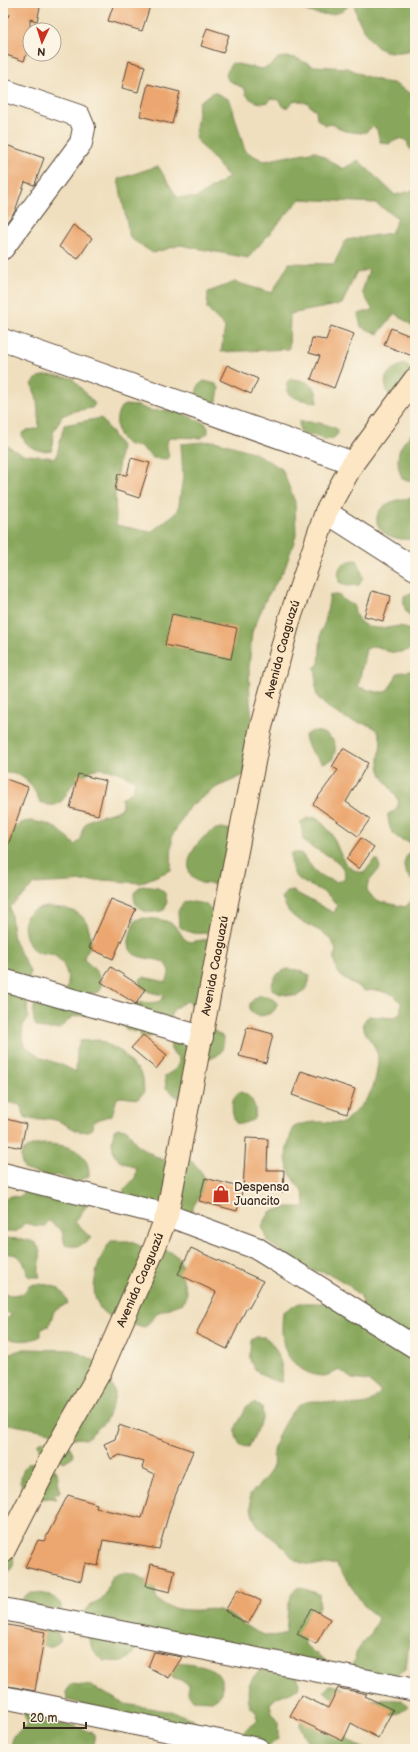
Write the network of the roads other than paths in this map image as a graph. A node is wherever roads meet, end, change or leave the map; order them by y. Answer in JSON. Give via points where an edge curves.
{"nodes":[{"id":1,"x":3,"y":90,"type":"edge"},
{"id":2,"x":3,"y":248,"type":"edge"},
{"id":3,"x":3,"y":340,"type":"edge"},
{"id":4,"x":415,"y":379,"type":"edge"},
{"id":5,"x":354,"y":463,"type":"junction"},
{"id":6,"x":326,"y":512,"type":"junction"},
{"id":7,"x":415,"y":569,"type":"edge"},
{"id":8,"x":3,"y":980,"type":"edge"},
{"id":9,"x":202,"y":1037,"type":"junction"},
{"id":10,"x":3,"y":1174,"type":"edge"},
{"id":11,"x":167,"y":1215,"type":"junction"},
{"id":12,"x":415,"y":1347,"type":"edge"},
{"id":13,"x":8,"y":1529,"type":"edge"},
{"id":14,"x":3,"y":1552,"type":"edge"},
{"id":15,"x":3,"y":1609,"type":"edge"},
{"id":16,"x":415,"y":1690,"type":"edge"},
{"id":17,"x":3,"y":1697,"type":"edge"},
{"id":18,"x":176,"y":1741,"type":"edge"},
{"id":19,"x":258,"y":1749,"type":"edge"}],
"edges":[{"from":1,"to":2,"type":"street","via":[[79,116],[84,128],[81,143]]},
{"from":3,"to":5,"type":"street"},
{"from":4,"to":5,"type":"street","name":"Avenida Caaguazú"},
{"from":5,"to":6,"type":"street","name":"Avenida Caaguazú"},
{"from":6,"to":7,"type":"street"},
{"from":6,"to":9,"type":"street","name":"Avenida Caaguazú","via":[[289,621],[260,731]]},
{"from":8,"to":9,"type":"street"},
{"from":9,"to":11,"type":"street","name":"Avenida Caaguazú"},
{"from":10,"to":11,"type":"street"},
{"from":11,"to":12,"type":"street","via":[[256,1248]]},
{"from":11,"to":13,"type":"street","name":"Avenida Caaguazú","via":[[101,1370]]},
{"from":13,"to":14,"type":"street","name":"Avenida Caaguazú"},
{"from":15,"to":16,"type":"street"},
{"from":17,"to":18,"type":"street"},
{"from":18,"to":19,"type":"street"}]}
